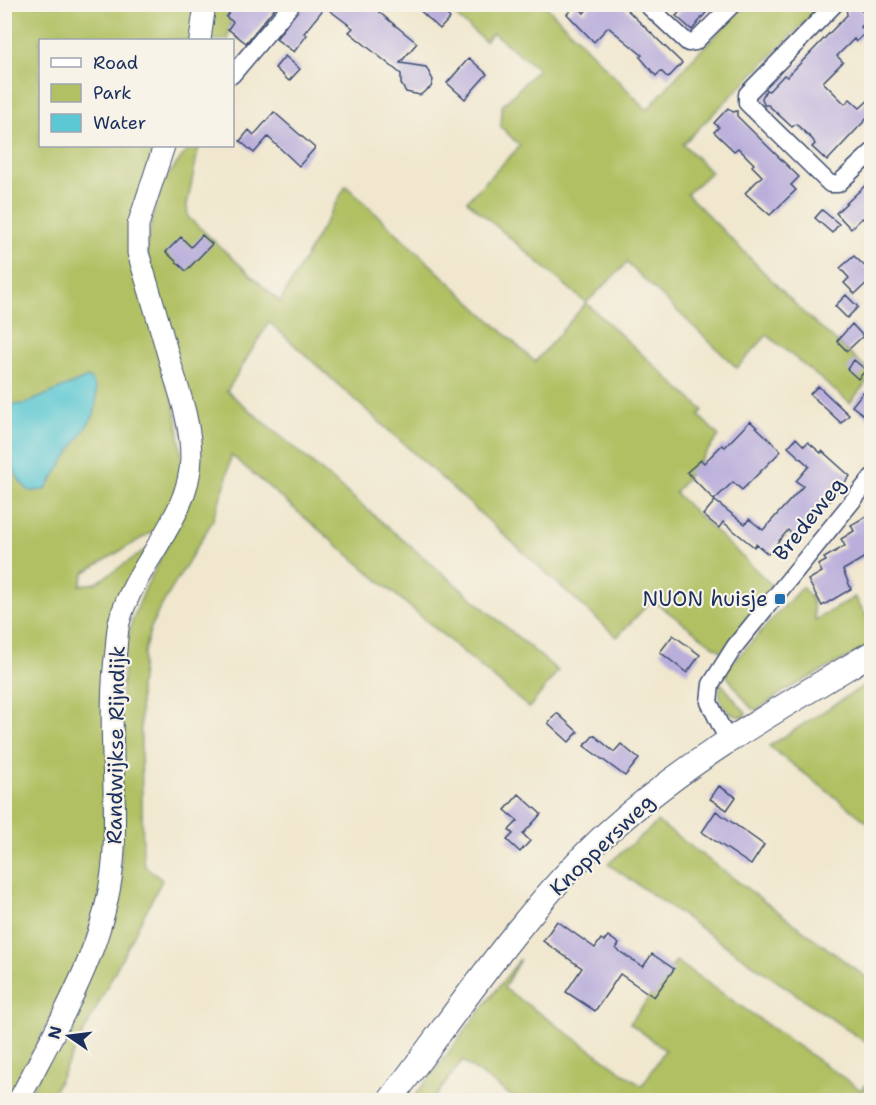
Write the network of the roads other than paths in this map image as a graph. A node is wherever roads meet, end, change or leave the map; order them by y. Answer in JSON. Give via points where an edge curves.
{"nodes":[{"id":1,"x":205,"y":4,"type":"edge"},
{"id":2,"x":292,"y":4,"type":"edge"},
{"id":3,"x":646,"y":4,"type":"edge"},
{"id":4,"x":733,"y":4,"type":"edge"},
{"id":5,"x":835,"y":4,"type":"edge"},
{"id":6,"x":200,"y":39,"type":"edge"},
{"id":7,"x":234,"y":73,"type":"edge"},
{"id":8,"x":164,"y":147,"type":"edge"},
{"id":9,"x":872,"y":152,"type":"edge"},
{"id":10,"x":872,"y":477,"type":"edge"},
{"id":11,"x":872,"y":653,"type":"edge"},
{"id":12,"x":728,"y":741,"type":"junction"},
{"id":13,"x":19,"y":1101,"type":"edge"},
{"id":14,"x":390,"y":1101,"type":"edge"}],
"edges":[{"from":1,"to":6,"type":"street"},
{"from":2,"to":7,"type":"street"},
{"from":3,"to":4,"type":"street","via":[[688,43],[695,42]]},
{"from":5,"to":9,"type":"street","via":[[747,94],[747,103],[830,184],[838,184]]},
{"from":8,"to":13,"type":"street","name":"Randwijkse Rijndijk","via":[[138,225],[138,253],[189,425],[191,460],[187,485],[175,513],[138,577],[120,619],[112,700],[114,848],[110,893],[99,937]]},
{"from":10,"to":12,"type":"street","name":"Bredeweg","via":[[735,646],[711,684],[709,702]]},
{"from":11,"to":12,"type":"main road","name":"Knoppersweg"},
{"from":12,"to":14,"type":"main road","name":"Knoppersweg","via":[[678,774],[608,833],[546,898]]}]}
